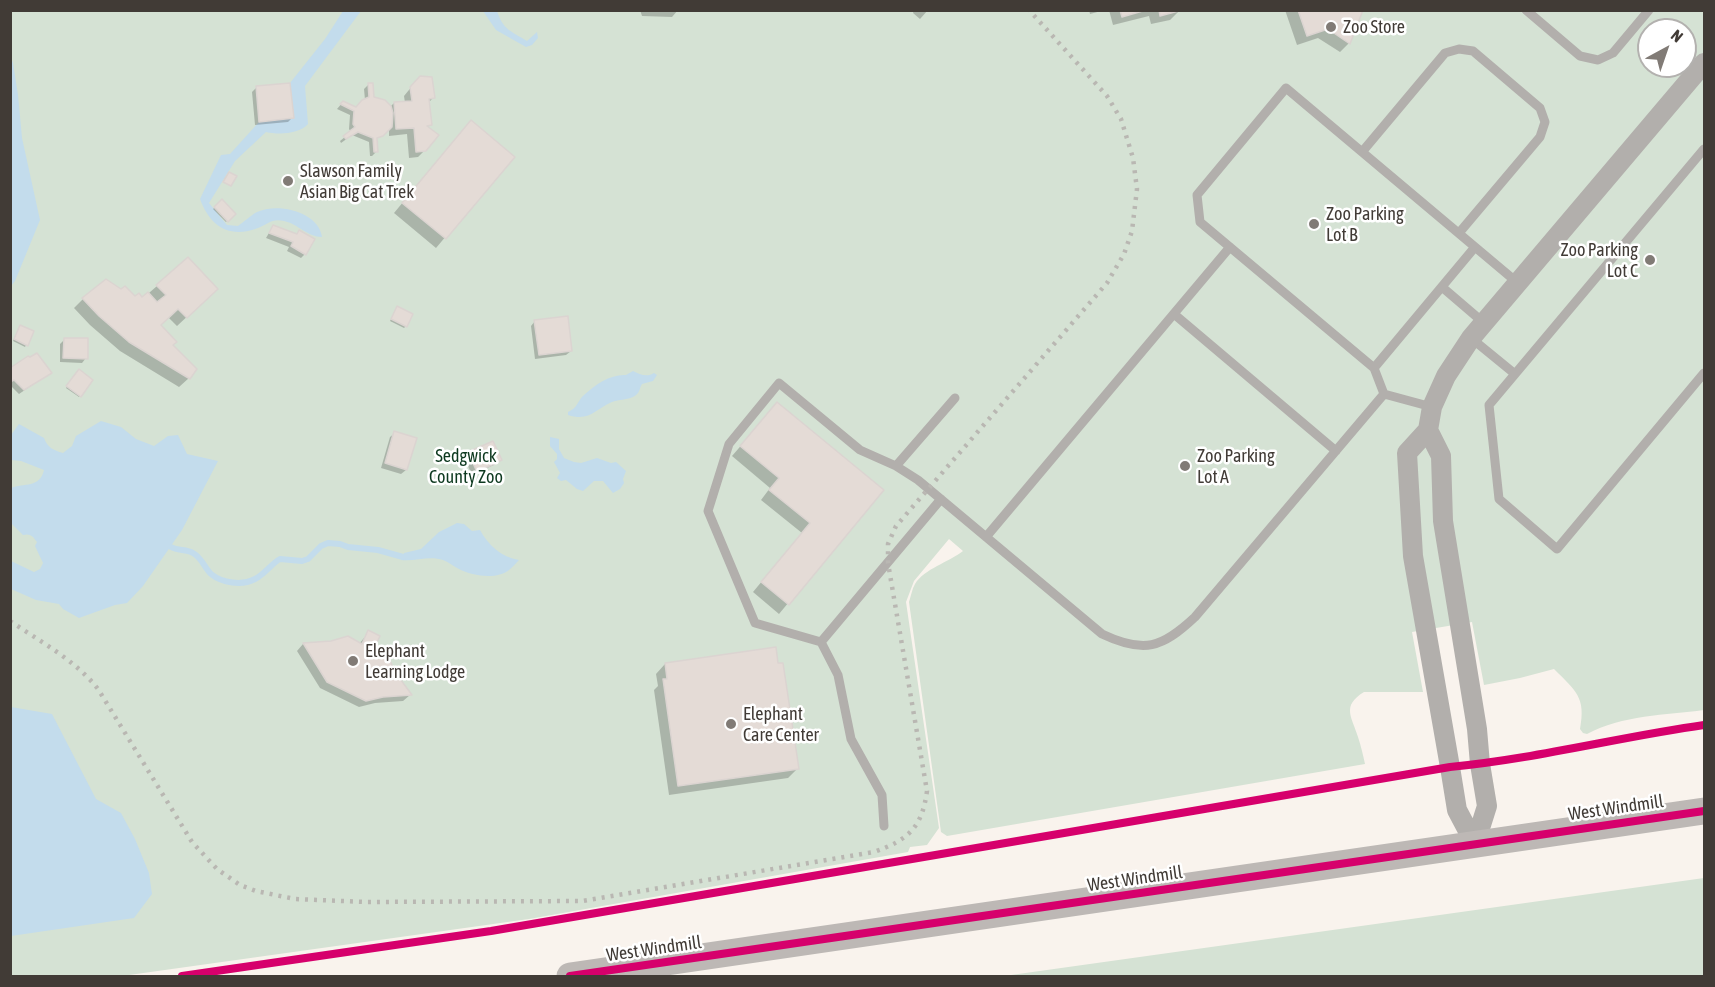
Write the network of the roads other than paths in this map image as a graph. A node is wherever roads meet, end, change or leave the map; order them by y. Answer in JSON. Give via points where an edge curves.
{"nodes":[{"id":1,"x":1526,"y":10,"type":"edge"},
{"id":2,"x":1648,"y":10,"type":"edge"},
{"id":3,"x":1704,"y":63,"type":"edge"},
{"id":4,"x":1704,"y":149,"type":"edge"},
{"id":5,"x":1362,"y":152,"type":"junction"},
{"id":6,"x":1459,"y":234,"type":"junction"},
{"id":7,"x":1230,"y":247,"type":"junction"},
{"id":8,"x":1475,"y":247,"type":"junction"},
{"id":9,"x":1519,"y":284,"type":"junction"},
{"id":10,"x":1442,"y":287,"type":"junction"},
{"id":11,"x":1174,"y":314,"type":"junction"},
{"id":12,"x":1484,"y":323,"type":"junction"},
{"id":13,"x":1471,"y":338,"type":"junction"},
{"id":14,"x":1374,"y":368,"type":"junction"},
{"id":15,"x":1704,"y":373,"type":"edge"},
{"id":16,"x":1515,"y":374,"type":"junction"},
{"id":17,"x":1384,"y":394,"type":"junction"},
{"id":18,"x":955,"y":398,"type":"dead end"},
{"id":19,"x":1432,"y":407,"type":"junction"},
{"id":20,"x":1428,"y":430,"type":"junction"},
{"id":21,"x":1336,"y":451,"type":"junction"},
{"id":22,"x":896,"y":466,"type":"junction"},
{"id":23,"x":941,"y":499,"type":"junction"},
{"id":24,"x":986,"y":537,"type":"junction"},
{"id":25,"x":821,"y":642,"type":"junction"},
{"id":26,"x":1704,"y":811,"type":"edge"},
{"id":27,"x":884,"y":826,"type":"dead end"},
{"id":28,"x":1475,"y":844,"type":"junction"},
{"id":29,"x":570,"y":976,"type":"edge"}],
"edges":[{"from":1,"to":2,"type":"lane","via":[[1580,56],[1598,60],[1613,52]]},
{"from":3,"to":9,"type":"street"},
{"from":4,"to":16,"type":"lane"},
{"from":5,"to":6,"type":"lane"},
{"from":5,"to":6,"type":"lane","via":[[1445,53],[1473,51],[1540,108],[1545,122],[1540,136]]},
{"from":5,"to":7,"type":"lane","via":[[1286,88],[1197,195],[1200,222]]},
{"from":6,"to":8,"type":"lane"},
{"from":7,"to":11,"type":"lane"},
{"from":7,"to":14,"type":"lane"},
{"from":8,"to":9,"type":"lane"},
{"from":8,"to":10,"type":"lane"},
{"from":9,"to":12,"type":"street"},
{"from":10,"to":12,"type":"lane"},
{"from":10,"to":14,"type":"lane"},
{"from":11,"to":21,"type":"lane"},
{"from":11,"to":24,"type":"lane"},
{"from":12,"to":13,"type":"street"},
{"from":13,"to":16,"type":"lane"},
{"from":13,"to":19,"type":"street","via":[[1446,376]]},
{"from":14,"to":17,"type":"lane"},
{"from":15,"to":16,"type":"lane","via":[[1557,549],[1499,500],[1489,405]]},
{"from":17,"to":19,"type":"lane"},
{"from":17,"to":21,"type":"lane"},
{"from":18,"to":22,"type":"lane"},
{"from":19,"to":20,"type":"street"},
{"from":20,"to":28,"type":"street","via":[[1441,456],[1443,521],[1487,806]]},
{"from":20,"to":28,"type":"street","via":[[1407,453],[1413,556],[1457,810]]},
{"from":21,"to":24,"type":"lane","via":[[1195,617],[1175,636],[1154,645],[1132,646],[1102,634]]},
{"from":22,"to":23,"type":"lane"},
{"from":22,"to":25,"type":"lane","via":[[860,450],[779,383],[729,444],[708,511],[755,623]]},
{"from":23,"to":24,"type":"lane"},
{"from":23,"to":25,"type":"lane"},
{"from":25,"to":27,"type":"lane","via":[[838,675],[851,739],[882,795]]},
{"from":26,"to":28,"type":"street","name":"West Windmill"},
{"from":28,"to":29,"type":"street","name":"West Windmill"}]}
